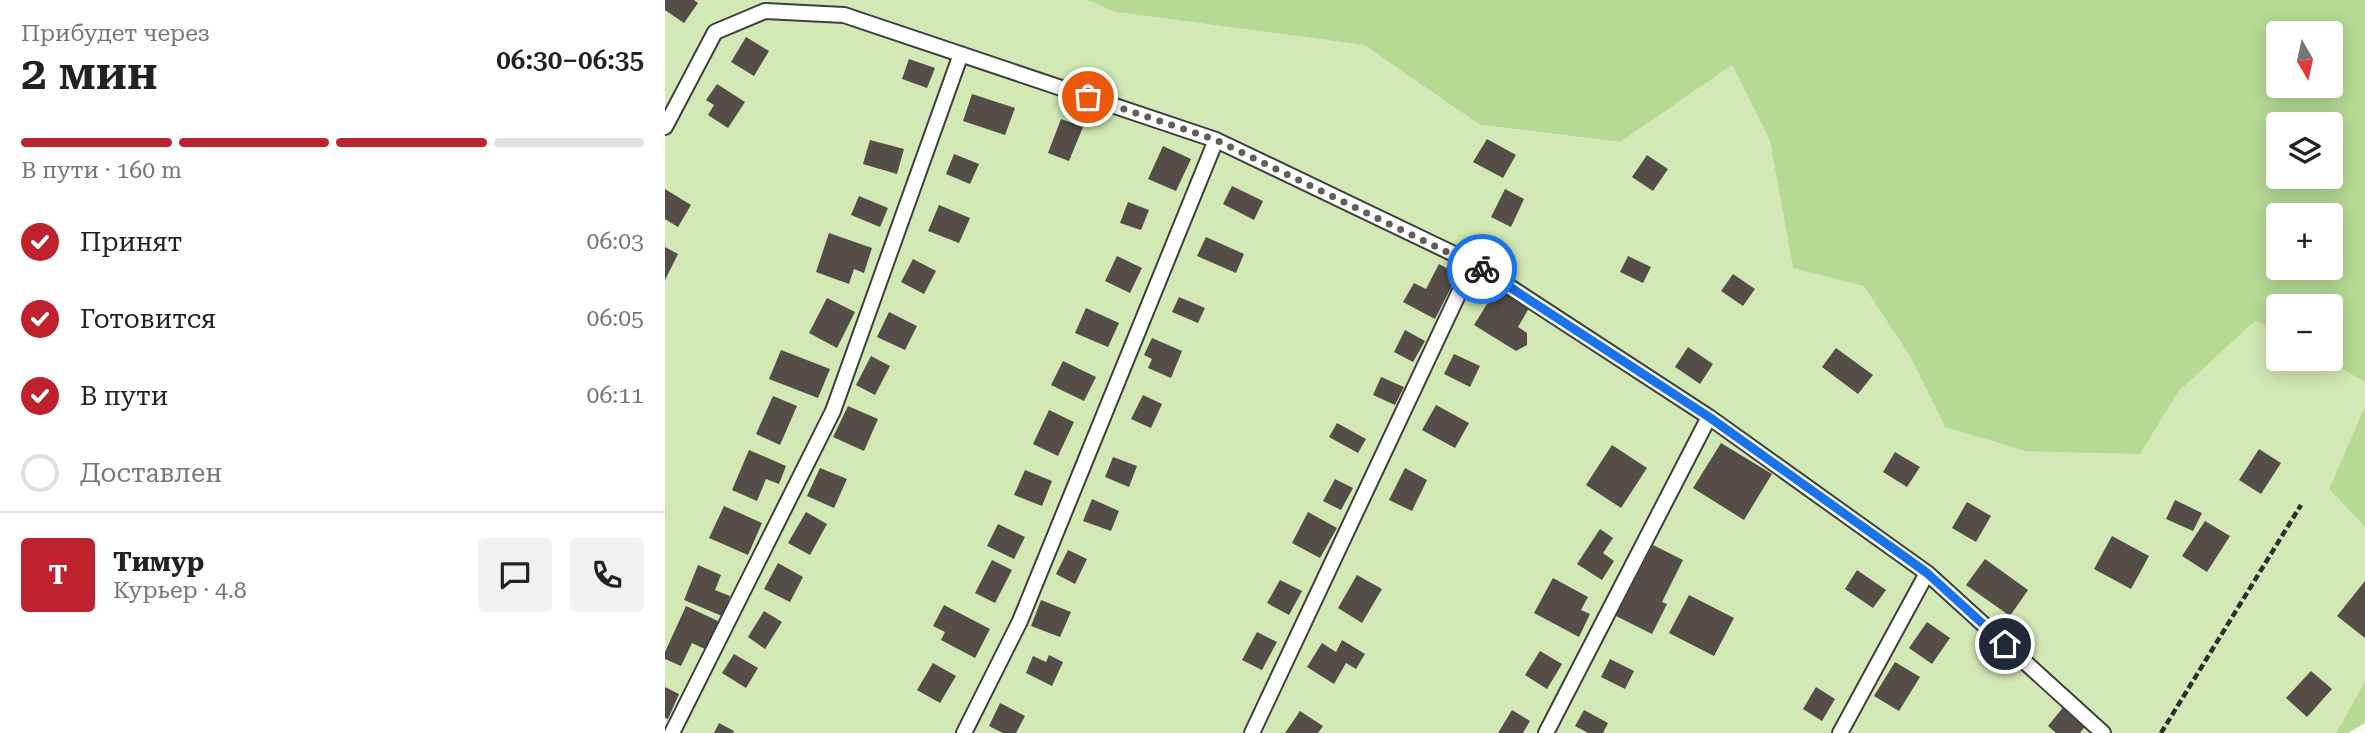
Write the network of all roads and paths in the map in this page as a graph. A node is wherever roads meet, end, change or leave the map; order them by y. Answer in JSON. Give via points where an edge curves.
{"nodes":[{"id":1,"x":961,"y":54,"type":"junction"},
{"id":2,"x":665,"y":127,"type":"edge"},
{"id":3,"x":1216,"y":140,"type":"junction"},
{"id":4,"x":1473,"y":263,"type":"junction"},
{"id":5,"x":1709,"y":417,"type":"junction"},
{"id":6,"x":2301,"y":505,"type":"dead end"},
{"id":7,"x":1927,"y":573,"type":"junction"},
{"id":8,"x":671,"y":733,"type":"edge"},
{"id":9,"x":964,"y":733,"type":"edge"},
{"id":10,"x":1252,"y":733,"type":"edge"},
{"id":11,"x":1546,"y":733,"type":"edge"},
{"id":12,"x":1840,"y":733,"type":"edge"},
{"id":13,"x":2103,"y":733,"type":"edge"},
{"id":14,"x":2161,"y":733,"type":"edge"}],
"edges":[{"from":1,"to":2,"type":"lane","via":[[843,15],[765,11],[715,32]]},
{"from":1,"to":3,"type":"lane"},
{"from":1,"to":8,"type":"lane","via":[[833,411]]},
{"from":3,"to":4,"type":"lane"},
{"from":3,"to":9,"type":"lane","via":[[1020,621]]},
{"from":4,"to":5,"type":"lane"},
{"from":4,"to":10,"type":"lane"},
{"from":5,"to":7,"type":"lane"},
{"from":5,"to":11,"type":"lane"},
{"from":6,"to":14,"type":"path"},
{"from":7,"to":12,"type":"lane"},
{"from":7,"to":13,"type":"lane"}]}
